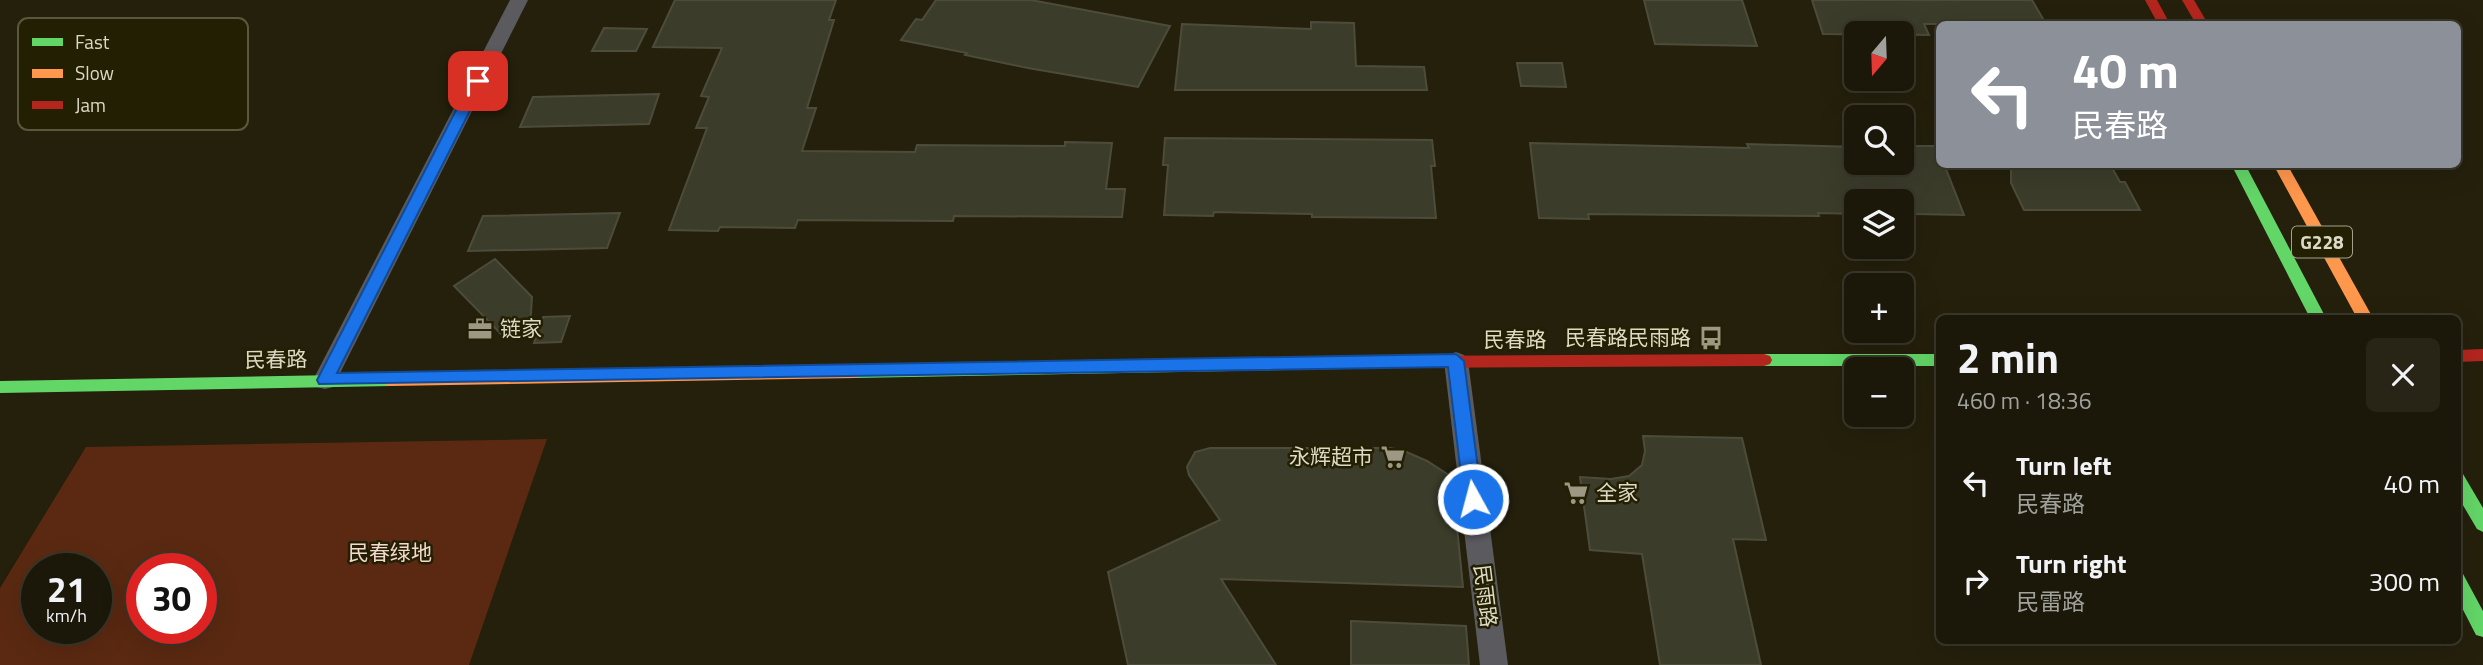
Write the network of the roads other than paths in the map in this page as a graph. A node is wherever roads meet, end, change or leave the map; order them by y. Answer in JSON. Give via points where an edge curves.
{"nodes":[{"id":1,"x":519,"y":0,"type":"edge"},
{"id":2,"x":2151,"y":0,"type":"edge"},
{"id":3,"x":2188,"y":0,"type":"edge"},
{"id":4,"x":2162,"y":21,"type":"edge"},
{"id":5,"x":2200,"y":21,"type":"edge"},
{"id":6,"x":2240,"y":168,"type":"edge"},
{"id":7,"x":2282,"y":168,"type":"edge"},
{"id":8,"x":2316,"y":315,"type":"edge"},
{"id":9,"x":2363,"y":315,"type":"edge"},
{"id":10,"x":2483,"y":355,"type":"edge"},
{"id":11,"x":2461,"y":356,"type":"edge"},
{"id":12,"x":1936,"y":360,"type":"edge"},
{"id":13,"x":1456,"y":361,"type":"junction"},
{"id":14,"x":325,"y":380,"type":"junction"},
{"id":15,"x":0,"y":387,"type":"edge"},
{"id":16,"x":2461,"y":486,"type":"edge"},
{"id":17,"x":2483,"y":524,"type":"edge"},
{"id":18,"x":2461,"y":588,"type":"edge"},
{"id":19,"x":2483,"y":629,"type":"edge"},
{"id":20,"x":1494,"y":665,"type":"edge"}],
"edges":[{"from":1,"to":14,"type":"street"},
{"from":2,"to":4,"type":"main road"},
{"from":3,"to":5,"type":"main road"},
{"from":6,"to":8,"type":"main road","number":"G228"},
{"from":7,"to":9,"type":"main road","number":"G228"},
{"from":10,"to":11,"type":"main road"},
{"from":12,"to":13,"type":"main road","name":"民春路"},
{"from":13,"to":14,"type":"main road","name":"民春路"},
{"from":13,"to":20,"type":"street","name":"民雨路"},
{"from":14,"to":15,"type":"main road","name":"民春路"},
{"from":16,"to":17,"type":"main road"},
{"from":18,"to":19,"type":"main road"}]}
